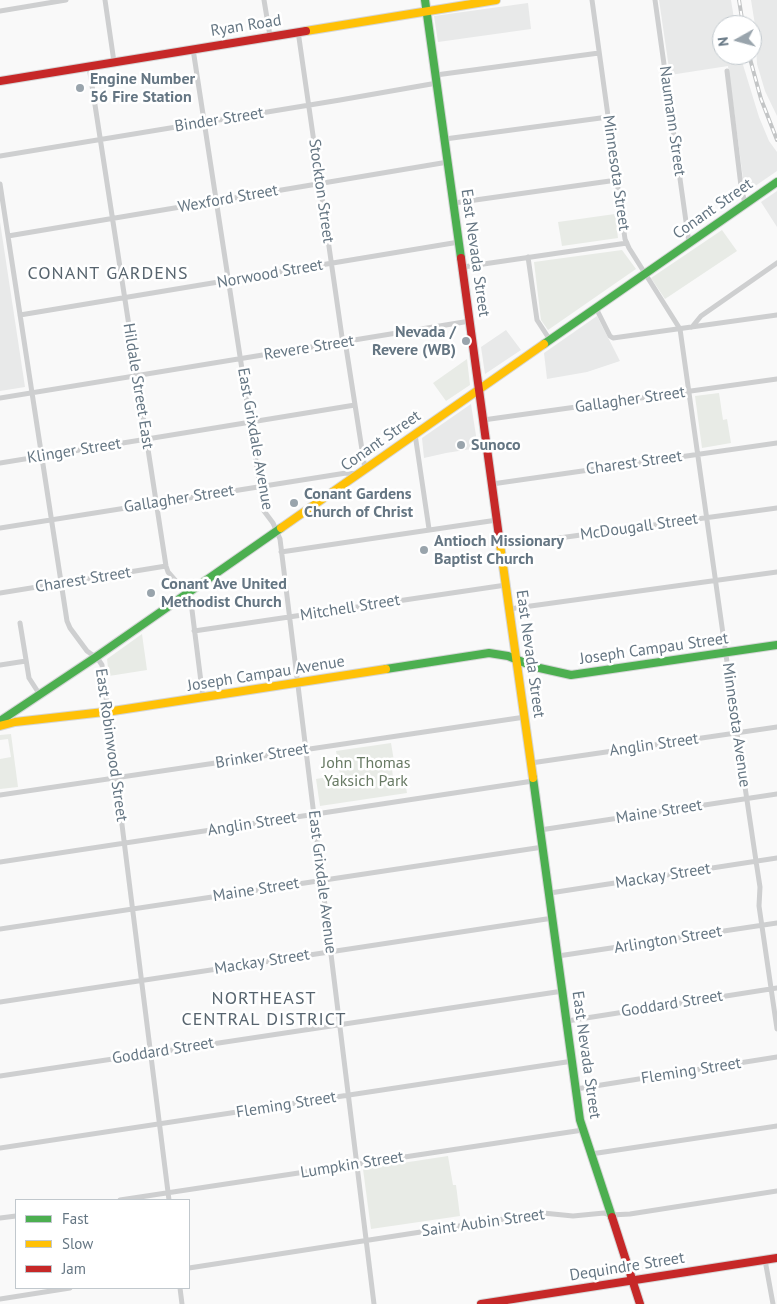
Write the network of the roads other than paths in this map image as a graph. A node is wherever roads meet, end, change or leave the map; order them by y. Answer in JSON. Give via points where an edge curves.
{"nodes":[{"id":1,"x":66,"y":0,"type":"edge"},
{"id":2,"x":105,"y":0,"type":"edge"},
{"id":3,"x":264,"y":0,"type":"edge"},
{"id":4,"x":425,"y":0,"type":"edge"},
{"id":5,"x":496,"y":0,"type":"edge"},
{"id":6,"x":592,"y":0,"type":"edge"},
{"id":7,"x":655,"y":0,"type":"edge"},
{"id":8,"x":427,"y":10,"type":"junction"},
{"id":9,"x":0,"y":11,"type":"edge"},
{"id":10,"x":298,"y":31,"type":"junction"},
{"id":11,"x":270,"y":36,"type":"junction"},
{"id":12,"x":193,"y":49,"type":"junction"},
{"id":13,"x":599,"y":53,"type":"junction"},
{"id":14,"x":114,"y":62,"type":"junction"},
{"id":15,"x":89,"y":66,"type":"junction"},
{"id":16,"x":727,"y":70,"type":"dead end"},
{"id":17,"x":437,"y":79,"type":"junction"},
{"id":18,"x":0,"y":81,"type":"edge"},
{"id":19,"x":309,"y":105,"type":"junction"},
{"id":20,"x":608,"y":116,"type":"junction"},
{"id":21,"x":204,"y":122,"type":"junction"},
{"id":22,"x":100,"y":139,"type":"junction"},
{"id":23,"x":445,"y":139,"type":"junction"},
{"id":24,"x":0,"y":156,"type":"edge"},
{"id":25,"x":448,"y":162,"type":"junction"},
{"id":26,"x":617,"y":180,"type":"junction"},
{"id":27,"x":777,"y":182,"type":"edge"},
{"id":28,"x":0,"y":184,"type":"edge"},
{"id":29,"x":320,"y":184,"type":"junction"},
{"id":30,"x":217,"y":201,"type":"junction"},
{"id":31,"x":454,"y":203,"type":"junction"},
{"id":32,"x":745,"y":204,"type":"junction"},
{"id":33,"x":112,"y":218,"type":"junction"},
{"id":34,"x":8,"y":236,"type":"junction"},
{"id":35,"x":460,"y":242,"type":"junction"},
{"id":36,"x":689,"y":243,"type":"junction"},
{"id":37,"x":627,"y":244,"type":"junction"},
{"id":38,"x":528,"y":257,"type":"junction"},
{"id":39,"x":332,"y":263,"type":"junction"},
{"id":40,"x":777,"y":263,"type":"edge"},
{"id":41,"x":463,"y":266,"type":"junction"},
{"id":42,"x":645,"y":274,"type":"junction"},
{"id":43,"x":229,"y":280,"type":"junction"},
{"id":44,"x":124,"y":298,"type":"junction"},
{"id":45,"x":596,"y":308,"type":"junction"},
{"id":46,"x":20,"y":315,"type":"junction"},
{"id":47,"x":777,"y":315,"type":"edge"},
{"id":48,"x":471,"y":321,"type":"junction"},
{"id":49,"x":692,"y":327,"type":"junction"},
{"id":50,"x":680,"y":329,"type":"junction"},
{"id":51,"x":550,"y":340,"type":"junction"},
{"id":52,"x":344,"y":342,"type":"junction"},
{"id":53,"x":241,"y":359,"type":"junction"},
{"id":54,"x":136,"y":376,"type":"junction"},
{"id":55,"x":777,"y":379,"type":"edge"},
{"id":56,"x":479,"y":390,"type":"junction"},
{"id":57,"x":32,"y":392,"type":"junction"},
{"id":58,"x":689,"y":392,"type":"junction"},
{"id":59,"x":0,"y":398,"type":"edge"},
{"id":60,"x":355,"y":406,"type":"junction"},
{"id":61,"x":483,"y":420,"type":"junction"},
{"id":62,"x":250,"y":422,"type":"junction"},
{"id":63,"x":416,"y":434,"type":"junction"},
{"id":64,"x":146,"y":439,"type":"junction"},
{"id":65,"x":777,"y":443,"type":"edge"},
{"id":66,"x":698,"y":454,"type":"junction"},
{"id":67,"x":42,"y":456,"type":"junction"},
{"id":68,"x":0,"y":463,"type":"edge"},
{"id":69,"x":365,"y":469,"type":"junction"},
{"id":70,"x":358,"y":474,"type":"junction"},
{"id":71,"x":492,"y":484,"type":"junction"},
{"id":72,"x":260,"y":486,"type":"junction"},
{"id":73,"x":156,"y":503,"type":"junction"},
{"id":74,"x":777,"y":508,"type":"edge"},
{"id":75,"x":707,"y":518,"type":"junction"},
{"id":76,"x":52,"y":520,"type":"junction"},
{"id":77,"x":497,"y":520,"type":"junction"},
{"id":78,"x":0,"y":528,"type":"edge"},
{"id":79,"x":429,"y":530,"type":"junction"},
{"id":80,"x":276,"y":531,"type":"junction"},
{"id":81,"x":501,"y":546,"type":"junction"},
{"id":82,"x":281,"y":552,"type":"junction"},
{"id":83,"x":166,"y":566,"type":"junction"},
{"id":84,"x":777,"y":572,"type":"edge"},
{"id":85,"x":716,"y":580,"type":"junction"},
{"id":86,"x":61,"y":583,"type":"junction"},
{"id":87,"x":506,"y":585,"type":"junction"},
{"id":88,"x":0,"y":593,"type":"edge"},
{"id":89,"x":187,"y":594,"type":"junction"},
{"id":90,"x":509,"y":609,"type":"junction"},
{"id":91,"x":290,"y":618,"type":"junction"},
{"id":92,"x":20,"y":623,"type":"dead end"},
{"id":93,"x":194,"y":632,"type":"junction"},
{"id":94,"x":777,"y":645,"type":"edge"},
{"id":95,"x":726,"y":653,"type":"junction"},
{"id":96,"x":96,"y":657,"type":"junction"},
{"id":97,"x":516,"y":658,"type":"junction"},
{"id":98,"x":26,"y":661,"type":"junction"},
{"id":99,"x":0,"y":665,"type":"edge"},
{"id":100,"x":535,"y":667,"type":"joint"},
{"id":101,"x":298,"y":683,"type":"junction"},
{"id":102,"x":40,"y":695,"type":"junction"},
{"id":103,"x":203,"y":698,"type":"junction"},
{"id":104,"x":108,"y":712,"type":"junction"},
{"id":105,"x":524,"y":717,"type":"junction"},
{"id":106,"x":0,"y":721,"type":"edge"},
{"id":107,"x":0,"y":726,"type":"edge"},
{"id":108,"x":777,"y":727,"type":"edge"},
{"id":109,"x":737,"y":733,"type":"junction"},
{"id":110,"x":306,"y":749,"type":"junction"},
{"id":111,"x":531,"y":762,"type":"junction"},
{"id":112,"x":116,"y":778,"type":"junction"},
{"id":113,"x":533,"y":781,"type":"junction"},
{"id":114,"x":777,"y":794,"type":"edge"},
{"id":115,"x":0,"y":795,"type":"edge"},
{"id":116,"x":747,"y":798,"type":"junction"},
{"id":117,"x":314,"y":815,"type":"junction"},
{"id":118,"x":540,"y":830,"type":"junction"},
{"id":119,"x":124,"y":844,"type":"junction"},
{"id":120,"x":542,"y":847,"type":"junction"},
{"id":121,"x":777,"y":858,"type":"edge"},
{"id":122,"x":756,"y":861,"type":"junction"},
{"id":123,"x":0,"y":862,"type":"edge"},
{"id":124,"x":322,"y":880,"type":"junction"},
{"id":125,"x":550,"y":893,"type":"junction"},
{"id":126,"x":132,"y":909,"type":"junction"},
{"id":127,"x":553,"y":918,"type":"junction"},
{"id":128,"x":777,"y":923,"type":"edge"},
{"id":129,"x":762,"y":925,"type":"junction"},
{"id":130,"x":0,"y":929,"type":"edge"},
{"id":131,"x":331,"y":952,"type":"junction"},
{"id":132,"x":558,"y":956,"type":"junction"},
{"id":133,"x":141,"y":980,"type":"junction"},
{"id":134,"x":774,"y":989,"type":"edge"},
{"id":135,"x":563,"y":990,"type":"junction"},
{"id":136,"x":0,"y":1002,"type":"edge"},
{"id":137,"x":567,"y":1020,"type":"junction"},
{"id":138,"x":340,"y":1024,"type":"junction"},
{"id":139,"x":777,"y":1029,"type":"edge"},
{"id":140,"x":150,"y":1053,"type":"junction"},
{"id":141,"x":777,"y":1057,"type":"edge"},
{"id":142,"x":572,"y":1061,"type":"junction"},
{"id":143,"x":0,"y":1076,"type":"edge"},
{"id":144,"x":576,"y":1089,"type":"junction"},
{"id":145,"x":349,"y":1095,"type":"junction"},
{"id":146,"x":159,"y":1124,"type":"junction"},
{"id":147,"x":777,"y":1126,"type":"edge"},
{"id":148,"x":583,"y":1130,"type":"junction"},
{"id":149,"x":0,"y":1148,"type":"edge"},
{"id":150,"x":592,"y":1154,"type":"junction"},
{"id":151,"x":358,"y":1164,"type":"junction"},
{"id":152,"x":777,"y":1191,"type":"edge"},
{"id":153,"x":168,"y":1193,"type":"junction"},
{"id":154,"x":127,"y":1199,"type":"edge"},
{"id":155,"x":169,"y":1199,"type":"edge"},
{"id":156,"x":611,"y":1215,"type":"junction"},
{"id":157,"x":15,"y":1216,"type":"edge"},
{"id":158,"x":0,"y":1218,"type":"edge"},
{"id":159,"x":367,"y":1240,"type":"junction"},
{"id":160,"x":777,"y":1258,"type":"edge"},
{"id":161,"x":765,"y":1260,"type":"junction"},
{"id":162,"x":190,"y":1268,"type":"edge"},
{"id":163,"x":632,"y":1280,"type":"junction"},
{"id":164,"x":64,"y":1289,"type":"edge"},
{"id":165,"x":180,"y":1289,"type":"edge"},
{"id":166,"x":0,"y":1299,"type":"edge"},
{"id":167,"x":182,"y":1304,"type":"edge"},
{"id":168,"x":374,"y":1304,"type":"edge"},
{"id":169,"x":481,"y":1304,"type":"edge"},
{"id":170,"x":640,"y":1304,"type":"edge"},
{"id":171,"x":773,"y":1304,"type":"edge"}],
"edges":[{"from":1,"to":9,"type":"street"},
{"from":2,"to":14,"type":"street"},
{"from":3,"to":11,"type":"street"},
{"from":4,"to":8,"type":"street","name":"East Nevada Street"},
{"from":5,"to":8,"type":"street","name":"Ryan Road"},
{"from":6,"to":13,"type":"street","name":"Minnesota Street"},
{"from":7,"to":36,"type":"street","name":"Naumann Street"},
{"from":8,"to":10,"type":"street","name":"Ryan Road"},
{"from":8,"to":17,"type":"street","name":"East Nevada Street"},
{"from":10,"to":11,"type":"street","name":"Ryan Road"},
{"from":10,"to":19,"type":"street","name":"Stockton Street"},
{"from":11,"to":12,"type":"street","name":"Ryan Road"},
{"from":12,"to":14,"type":"street","name":"Ryan Road"},
{"from":12,"to":21,"type":"street","name":"East Grixdale Avenue"},
{"from":13,"to":17,"type":"street","name":"Binder Street"},
{"from":13,"to":20,"type":"street","name":"Minnesota Street"},
{"from":14,"to":15,"type":"street","name":"Ryan Road"},
{"from":15,"to":18,"type":"street","name":"Ryan Road"},
{"from":15,"to":22,"type":"street","name":"Hildale Street East"},
{"from":16,"to":32,"type":"street"},
{"from":17,"to":19,"type":"street","name":"Binder Street"},
{"from":17,"to":23,"type":"street","name":"East Nevada Street"},
{"from":19,"to":21,"type":"street","name":"Binder Street"},
{"from":19,"to":29,"type":"street","name":"Stockton Street"},
{"from":20,"to":23,"type":"street"},
{"from":20,"to":26,"type":"street","name":"Minnesota Street"},
{"from":21,"to":22,"type":"street","name":"Binder Street"},
{"from":21,"to":30,"type":"street","name":"East Grixdale Avenue"},
{"from":22,"to":24,"type":"street","name":"Binder Street"},
{"from":22,"to":33,"type":"street","name":"Hildale Street East"},
{"from":23,"to":25,"type":"street","name":"East Nevada Street"},
{"from":25,"to":29,"type":"street","name":"Wexford Street"},
{"from":25,"to":31,"type":"street","name":"East Nevada Street"},
{"from":26,"to":31,"type":"street"},
{"from":26,"to":37,"type":"street","name":"Minnesota Street"},
{"from":27,"to":32,"type":"street","name":"Conant Street"},
{"from":28,"to":34,"type":"street","name":"East Robinwood Street"},
{"from":29,"to":30,"type":"street","name":"Wexford Street"},
{"from":29,"to":39,"type":"street","name":"Stockton Street"},
{"from":30,"to":33,"type":"street","name":"Wexford Street"},
{"from":30,"to":43,"type":"street","name":"East Grixdale Avenue"},
{"from":31,"to":35,"type":"street","name":"East Nevada Street"},
{"from":32,"to":36,"type":"street","name":"Conant Street"},
{"from":33,"to":34,"type":"street","name":"Wexford Street"},
{"from":33,"to":44,"type":"street","name":"Hildale Street East"},
{"from":34,"to":46,"type":"street","name":"East Robinwood Street"},
{"from":35,"to":39,"type":"street","name":"Norwood Street"},
{"from":35,"to":41,"type":"street","name":"East Nevada Street"},
{"from":36,"to":42,"type":"street","name":"Conant Street"},
{"from":37,"to":38,"type":"street"},
{"from":37,"to":42,"type":"street","name":"Minnesota Street"},
{"from":38,"to":41,"type":"street"},
{"from":38,"to":51,"type":"street","via":[[537,320]]},
{"from":39,"to":43,"type":"street","name":"Norwood Street"},
{"from":39,"to":52,"type":"street","name":"Stockton Street"},
{"from":40,"to":49,"type":"street","via":[[701,316]]},
{"from":41,"to":48,"type":"street","name":"East Nevada Street"},
{"from":42,"to":45,"type":"street","name":"Conant Street"},
{"from":42,"to":50,"type":"street","name":"Minnesota Street"},
{"from":43,"to":44,"type":"street","name":"Norwood Street"},
{"from":43,"to":53,"type":"street","name":"East Grixdale Avenue"},
{"from":44,"to":46,"type":"street","name":"Norwood Street"},
{"from":44,"to":54,"type":"street","name":"Hildale Street East"},
{"from":45,"to":50,"type":"street","via":[[613,338]]},
{"from":45,"to":51,"type":"street","name":"Conant Street"},
{"from":46,"to":57,"type":"street","name":"East Robinwood Street"},
{"from":47,"to":49,"type":"street"},
{"from":48,"to":52,"type":"street","name":"Revere Street"},
{"from":48,"to":56,"type":"street","name":"East Nevada Street"},
{"from":49,"to":50,"type":"street"},
{"from":50,"to":58,"type":"street","name":"Minnesota Street"},
{"from":51,"to":56,"type":"street","name":"Conant Street"},
{"from":52,"to":53,"type":"street","name":"Revere Street"},
{"from":52,"to":60,"type":"street","name":"Stockton Street"},
{"from":53,"to":54,"type":"street","name":"Revere Street"},
{"from":53,"to":62,"type":"street","name":"East Grixdale Avenue"},
{"from":54,"to":57,"type":"street","name":"Revere Street"},
{"from":54,"to":64,"type":"street","name":"Hildale Street East"},
{"from":55,"to":58,"type":"street","name":"Gallagher Street"},
{"from":56,"to":61,"type":"street","name":"East Nevada Street"},
{"from":56,"to":63,"type":"street","name":"Conant Street"},
{"from":57,"to":59,"type":"street","name":"Revere Street"},
{"from":57,"to":67,"type":"street","name":"East Robinwood Street"},
{"from":58,"to":61,"type":"street","name":"Gallagher Street"},
{"from":58,"to":66,"type":"street","name":"Minnesota Avenue"},
{"from":60,"to":62,"type":"street","name":"Klinger Street"},
{"from":60,"to":69,"type":"street","name":"Stockton Street"},
{"from":61,"to":71,"type":"street","name":"East Nevada Street"},
{"from":62,"to":64,"type":"street","name":"Klinger Street"},
{"from":62,"to":72,"type":"street","name":"East Grixdale Avenue"},
{"from":63,"to":69,"type":"street","name":"Conant Street"},
{"from":63,"to":79,"type":"street"},
{"from":64,"to":67,"type":"street","name":"Klinger Street"},
{"from":64,"to":73,"type":"street","name":"Hildale Street East"},
{"from":65,"to":66,"type":"street","name":"Charest Street"},
{"from":66,"to":71,"type":"street","name":"Charest Street"},
{"from":66,"to":75,"type":"street","name":"Minnesota Avenue"},
{"from":67,"to":68,"type":"street","name":"Klinger Street"},
{"from":67,"to":76,"type":"street","name":"East Robinwood Street"},
{"from":69,"to":70,"type":"street","name":"Conant Street"},
{"from":70,"to":72,"type":"street","name":"Gallagher Street"},
{"from":70,"to":80,"type":"street","name":"Conant Street"},
{"from":71,"to":77,"type":"street","name":"East Nevada Street"},
{"from":72,"to":73,"type":"street","name":"Gallagher Street"},
{"from":72,"to":80,"type":"street","name":"East Grixdale Avenue","via":[[264,511]]},
{"from":73,"to":76,"type":"street","name":"Gallagher Street"},
{"from":73,"to":83,"type":"street","name":"Hildale Street East"},
{"from":74,"to":75,"type":"street","name":"McDougall Street"},
{"from":75,"to":81,"type":"street","name":"McDougall Street"},
{"from":75,"to":85,"type":"street","name":"Minnesota Avenue"},
{"from":76,"to":78,"type":"street","name":"Gallagher Street"},
{"from":76,"to":86,"type":"street","name":"East Robinwood Street"},
{"from":77,"to":79,"type":"street"},
{"from":77,"to":81,"type":"street","name":"East Nevada Street"},
{"from":79,"to":82,"type":"street"},
{"from":80,"to":82,"type":"street","name":"East Grixdale Avenue"},
{"from":80,"to":89,"type":"street","name":"Conant Street"},
{"from":81,"to":87,"type":"street","name":"East Nevada Street"},
{"from":82,"to":91,"type":"street","name":"East Grixdale Avenue"},
{"from":83,"to":86,"type":"street","name":"Charest Street"},
{"from":83,"to":89,"type":"street","name":"Hildale Street East"},
{"from":84,"to":85,"type":"street"},
{"from":85,"to":90,"type":"street"},
{"from":85,"to":95,"type":"street","name":"Minnesota Avenue"},
{"from":86,"to":88,"type":"street","name":"Charest Street"},
{"from":86,"to":96,"type":"street","name":"East Robinwood Street","via":[[68,625],[87,651]]},
{"from":87,"to":90,"type":"street","name":"East Nevada Street"},
{"from":87,"to":91,"type":"street","name":"Mitchell Street"},
{"from":89,"to":93,"type":"street","name":"Hildale Street East"},
{"from":89,"to":96,"type":"street","name":"Conant Street"},
{"from":90,"to":97,"type":"street","name":"East Nevada Street"},
{"from":91,"to":93,"type":"street","name":"Mitchell Street"},
{"from":91,"to":101,"type":"street","name":"East Grixdale Avenue"},
{"from":92,"to":98,"type":"street"},
{"from":93,"to":103,"type":"street","name":"Hildale Street East"},
{"from":94,"to":95,"type":"street","name":"Joseph Campau Street"},
{"from":95,"to":100,"type":"street","name":"Joseph Campau Street","via":[[574,675]]},
{"from":95,"to":109,"type":"street","name":"Minnesota Avenue"},
{"from":96,"to":102,"type":"street","name":"Conant Street"},
{"from":96,"to":104,"type":"street","name":"East Robinwood Street","via":[[102,665]]},
{"from":97,"to":100,"type":"street","name":"Joseph Campau Avenue"},
{"from":97,"to":101,"type":"street","name":"Joseph Campau Avenue","via":[[497,653]]},
{"from":97,"to":105,"type":"street","name":"East Nevada Street"},
{"from":98,"to":99,"type":"street"},
{"from":98,"to":102,"type":"street","via":[[29,678]]},
{"from":101,"to":103,"type":"street","name":"Joseph Campau Avenue"},
{"from":101,"to":110,"type":"street","name":"East Grixdale Avenue"},
{"from":102,"to":106,"type":"street","name":"Conant Street"},
{"from":103,"to":104,"type":"street","name":"Joseph Campau Avenue"},
{"from":104,"to":107,"type":"street","name":"Joseph Campau Avenue"},
{"from":104,"to":112,"type":"street","name":"East Robinwood Street"},
{"from":105,"to":110,"type":"street","name":"Brinker Street"},
{"from":105,"to":111,"type":"street","name":"East Nevada Street"},
{"from":108,"to":109,"type":"street","name":"Anglin Street"},
{"from":109,"to":111,"type":"street","name":"Anglin Street"},
{"from":109,"to":116,"type":"street","name":"Minnesota Avenue"},
{"from":110,"to":112,"type":"street","name":"Brinker Street"},
{"from":110,"to":117,"type":"street","name":"East Grixdale Avenue"},
{"from":111,"to":113,"type":"street","name":"East Nevada Street"},
{"from":112,"to":115,"type":"street","name":"Brinker Street"},
{"from":112,"to":119,"type":"street","name":"East Robinwood Street"},
{"from":113,"to":117,"type":"street","name":"Anglin Street"},
{"from":113,"to":118,"type":"street","name":"East Nevada Street"},
{"from":114,"to":116,"type":"street","name":"Maine Street"},
{"from":116,"to":118,"type":"street","name":"Maine Street"},
{"from":116,"to":122,"type":"street","name":"Minnesota Avenue"},
{"from":117,"to":119,"type":"street","name":"Anglin Street"},
{"from":117,"to":124,"type":"street","name":"East Grixdale Avenue"},
{"from":118,"to":120,"type":"street","name":"East Nevada Street"},
{"from":119,"to":123,"type":"street","name":"Anglin Street"},
{"from":119,"to":126,"type":"street","name":"East Robinwood Street"},
{"from":120,"to":124,"type":"street","name":"Maine Street"},
{"from":120,"to":125,"type":"street","name":"East Nevada Street"},
{"from":121,"to":122,"type":"street","name":"Mackay Street"},
{"from":122,"to":125,"type":"street","name":"Mackay Street"},
{"from":122,"to":129,"type":"street","name":"Minnesota Avenue"},
{"from":124,"to":126,"type":"street","name":"Maine Street"},
{"from":124,"to":131,"type":"street","name":"East Grixdale Avenue"},
{"from":125,"to":127,"type":"street","name":"East Nevada Street"},
{"from":126,"to":130,"type":"street","name":"Maine Street"},
{"from":126,"to":133,"type":"street","name":"East Robinwood Street"},
{"from":127,"to":131,"type":"street","name":"Mackay Street"},
{"from":127,"to":132,"type":"street","name":"East Nevada Street"},
{"from":128,"to":129,"type":"street","name":"Arlington Street"},
{"from":129,"to":132,"type":"street","name":"Arlington Street"},
{"from":129,"to":134,"type":"street","name":"Minnesota Avenue"},
{"from":131,"to":133,"type":"street","name":"Mackay Street"},
{"from":131,"to":138,"type":"street","name":"East Grixdale Avenue"},
{"from":132,"to":135,"type":"street","name":"East Nevada Street"},
{"from":133,"to":136,"type":"street","name":"Mackay Street"},
{"from":133,"to":140,"type":"street","name":"East Robinwood Street"},
{"from":134,"to":137,"type":"street","name":"Goddard Street"},
{"from":134,"to":139,"type":"street","name":"Minnesota Avenue"},
{"from":135,"to":137,"type":"street","name":"East Nevada Street"},
{"from":135,"to":138,"type":"street","name":"Goddard Street"},
{"from":137,"to":142,"type":"street","name":"East Nevada Street"},
{"from":138,"to":140,"type":"street","name":"Goddard Street"},
{"from":138,"to":145,"type":"street","name":"East Grixdale Avenue"},
{"from":140,"to":143,"type":"street","name":"Goddard Street"},
{"from":140,"to":146,"type":"street","name":"East Robinwood Street"},
{"from":141,"to":144,"type":"street","name":"Fleming Street"},
{"from":142,"to":144,"type":"street","name":"East Nevada Street"},
{"from":142,"to":145,"type":"street","name":"Fleming Street"},
{"from":144,"to":148,"type":"street","name":"East Nevada Street"},
{"from":145,"to":146,"type":"street","name":"Fleming Street"},
{"from":145,"to":151,"type":"street","name":"East Grixdale Avenue"},
{"from":146,"to":149,"type":"street","name":"Fleming Street"},
{"from":146,"to":153,"type":"street","name":"East Robinwood Street"},
{"from":147,"to":150,"type":"street"},
{"from":148,"to":150,"type":"street","name":"East Nevada Street"},
{"from":148,"to":151,"type":"street","name":"Lumpkin Street"},
{"from":150,"to":156,"type":"street","name":"East Nevada Street"},
{"from":151,"to":153,"type":"street","name":"Lumpkin Street"},
{"from":151,"to":159,"type":"street","name":"East Grixdale Avenue"},
{"from":152,"to":156,"type":"street","name":"Saint Aubin Street"},
{"from":153,"to":154,"type":"street","name":"Lumpkin Street"},
{"from":153,"to":155,"type":"street","name":"East Robinwood Street"},
{"from":156,"to":159,"type":"street","name":"Saint Aubin Street","via":[[543,1213]]},
{"from":156,"to":163,"type":"street","name":"East Nevada Street"},
{"from":157,"to":158,"type":"street"},
{"from":159,"to":162,"type":"street","name":"Saint Aubin Street"},
{"from":159,"to":168,"type":"street","name":"East Grixdale Avenue"},
{"from":160,"to":161,"type":"street","name":"Dequindre Street"},
{"from":161,"to":163,"type":"street","name":"Dequindre Street"},
{"from":161,"to":171,"type":"street"},
{"from":163,"to":169,"type":"street","name":"Dequindre Street"},
{"from":163,"to":170,"type":"street","name":"East Nevada Street"},
{"from":164,"to":166,"type":"street"},
{"from":165,"to":167,"type":"street"}]}
